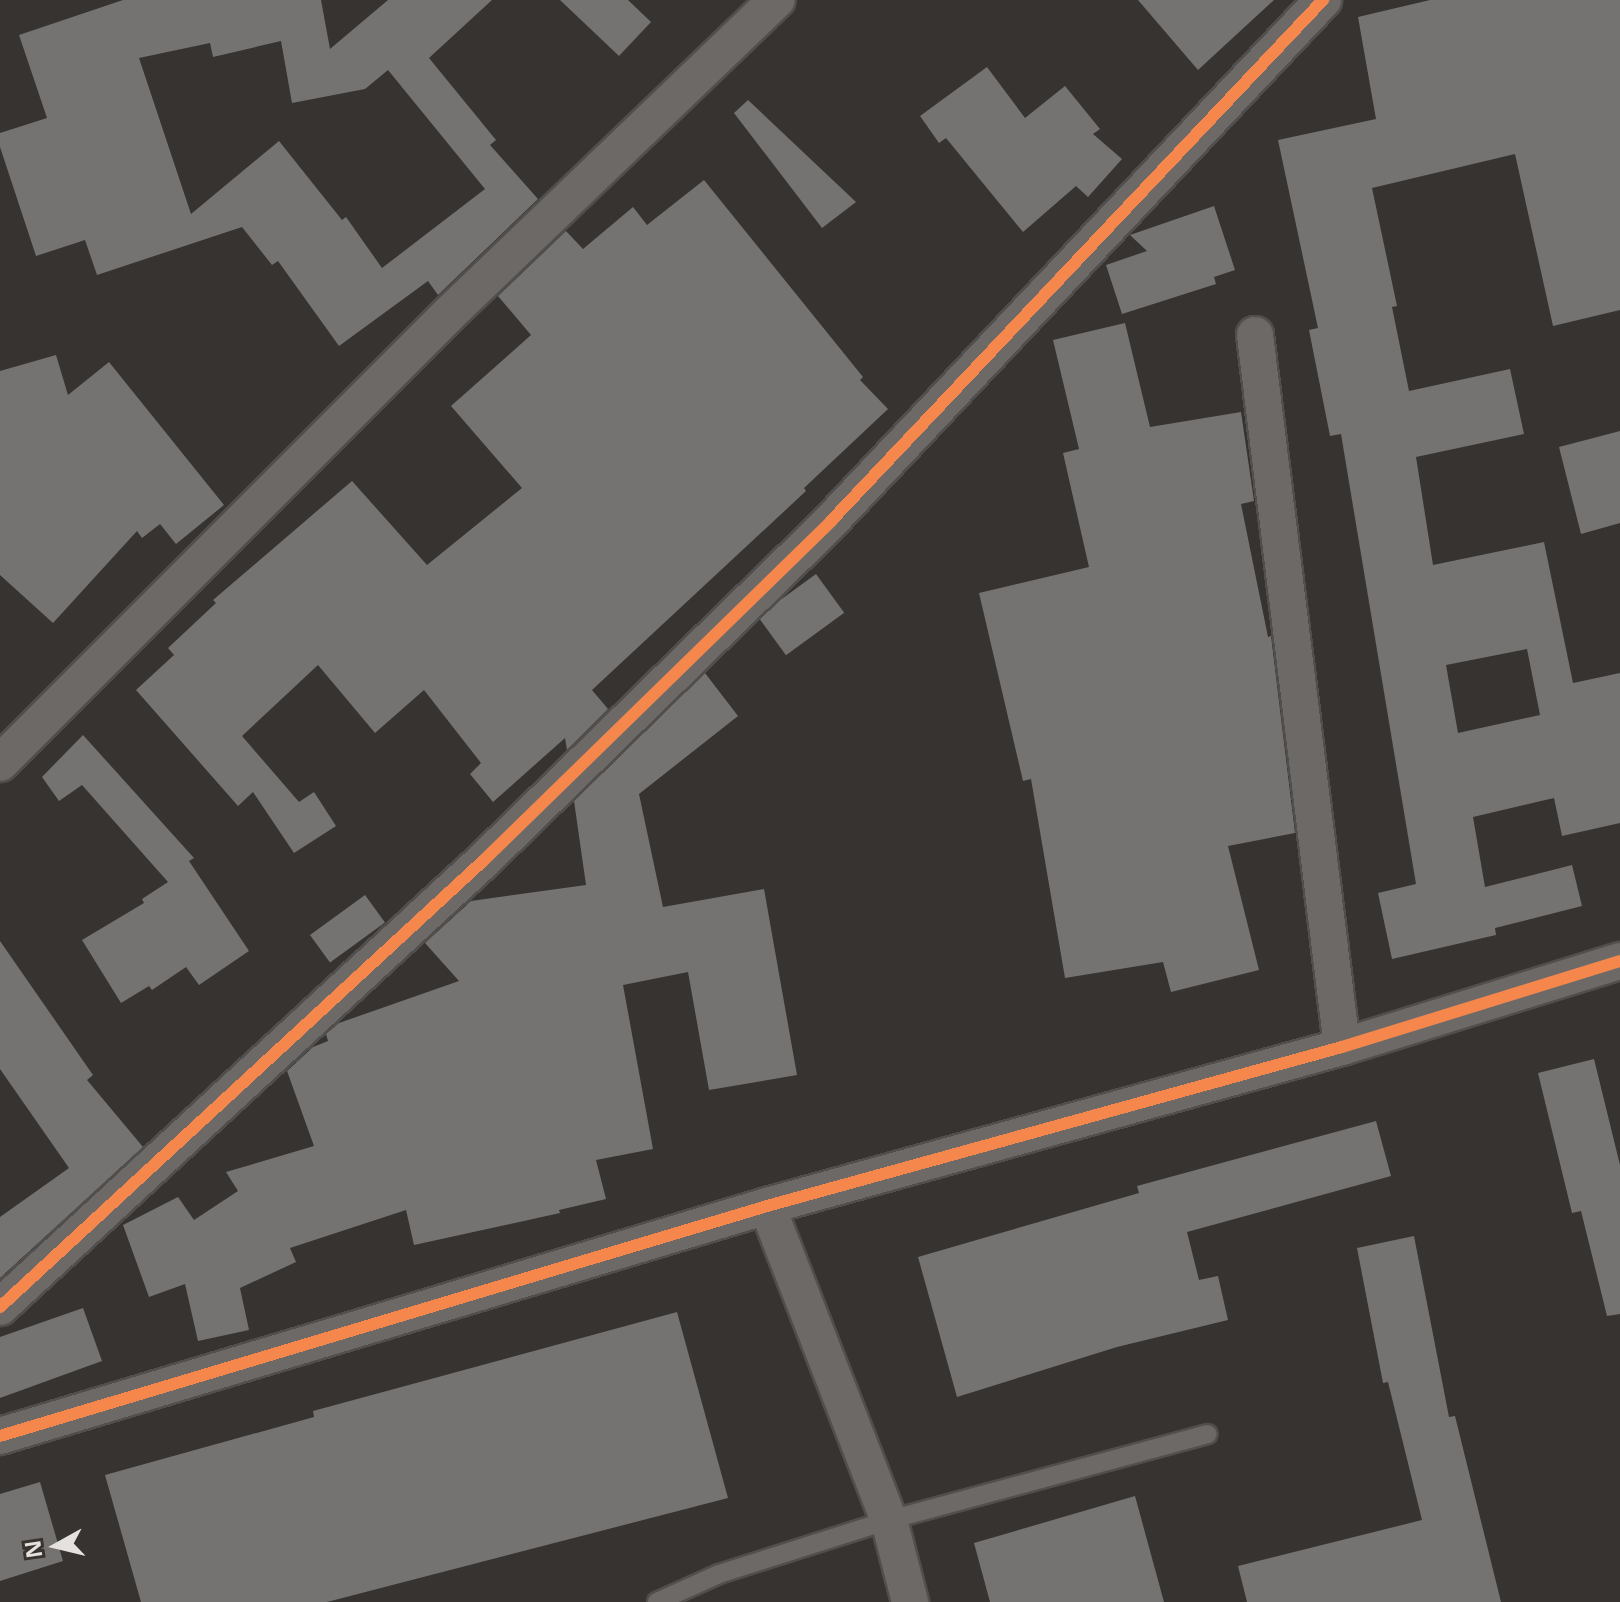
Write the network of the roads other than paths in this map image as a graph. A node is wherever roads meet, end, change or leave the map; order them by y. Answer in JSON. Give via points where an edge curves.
{"nodes":[{"id":1,"x":777,"y":0,"type":"edge"},
{"id":2,"x":1323,"y":0,"type":"edge"},
{"id":3,"x":1255,"y":335,"type":"dead end"},
{"id":4,"x":0,"y":763,"type":"edge"},
{"id":5,"x":1620,"y":961,"type":"edge"},
{"id":6,"x":1342,"y":1047,"type":"junction"},
{"id":7,"x":767,"y":1206,"type":"junction"},
{"id":8,"x":0,"y":1307,"type":"edge"},
{"id":9,"x":1208,"y":1434,"type":"dead end"},
{"id":10,"x":0,"y":1436,"type":"edge"},
{"id":11,"x":889,"y":1520,"type":"junction"},
{"id":12,"x":657,"y":1602,"type":"edge"},
{"id":13,"x":910,"y":1602,"type":"edge"}],
"edges":[{"from":1,"to":4,"type":"street","via":[[449,314]]},
{"from":2,"to":8,"type":"street","via":[[831,521],[483,861]]},
{"from":3,"to":6,"type":"street"},
{"from":5,"to":6,"type":"street"},
{"from":6,"to":7,"type":"street"},
{"from":7,"to":10,"type":"street"},
{"from":7,"to":11,"type":"street"},
{"from":9,"to":11,"type":"lane"},
{"from":11,"to":12,"type":"lane","via":[[719,1574]]},
{"from":11,"to":13,"type":"street"}]}
